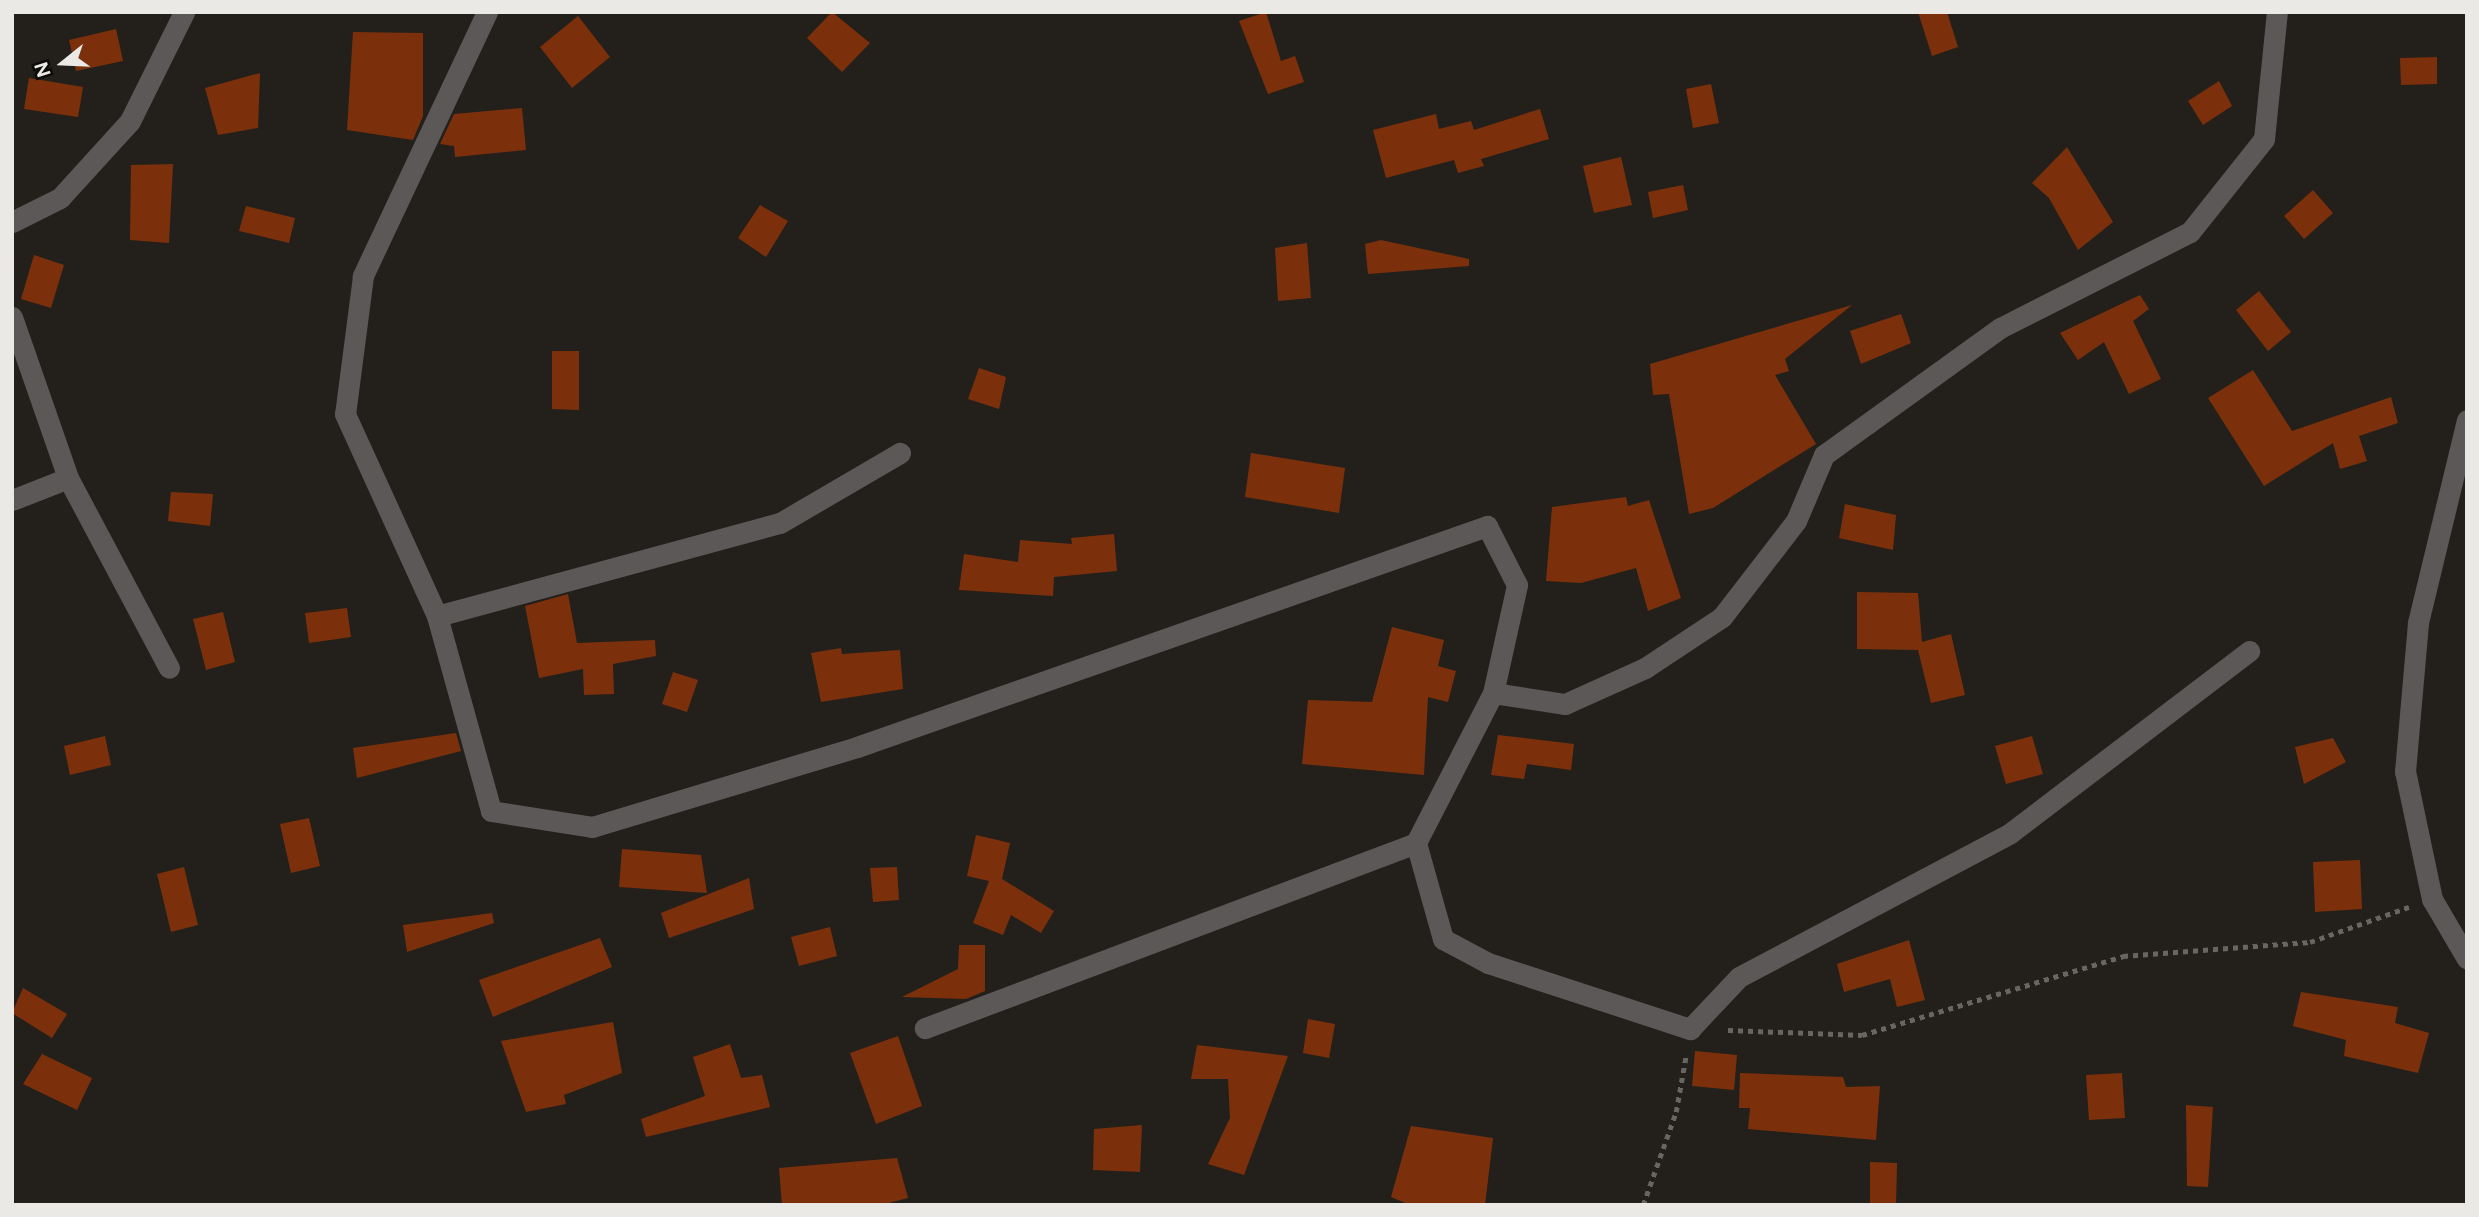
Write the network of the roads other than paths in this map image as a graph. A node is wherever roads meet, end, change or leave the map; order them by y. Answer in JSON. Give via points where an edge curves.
{"nodes":[{"id":1,"x":184,"y":12,"type":"edge"},
{"id":2,"x":487,"y":12,"type":"edge"},
{"id":3,"x":2277,"y":12,"type":"edge"},
{"id":4,"x":12,"y":222,"type":"edge"},
{"id":5,"x":12,"y":317,"type":"edge"},
{"id":6,"x":2467,"y":420,"type":"edge"},
{"id":7,"x":900,"y":453,"type":"dead end"},
{"id":8,"x":68,"y":478,"type":"junction"},
{"id":9,"x":12,"y":500,"type":"edge"},
{"id":10,"x":437,"y":616,"type":"junction"},
{"id":11,"x":2249,"y":651,"type":"dead end"},
{"id":12,"x":169,"y":668,"type":"dead end"},
{"id":13,"x":1493,"y":693,"type":"junction"},
{"id":14,"x":1416,"y":843,"type":"junction"},
{"id":15,"x":2467,"y":959,"type":"edge"},
{"id":16,"x":925,"y":1028,"type":"dead end"}],
"edges":[{"from":1,"to":4,"type":"street","via":[[130,121],[60,198]]},
{"from":2,"to":10,"type":"street","via":[[363,276],[345,414]]},
{"from":3,"to":13,"type":"street","via":[[2264,139],[2190,232],[2000,328],[1824,455],[1796,521],[1722,617],[1645,668],[1565,704]]},
{"from":5,"to":8,"type":"street"},
{"from":6,"to":15,"type":"street","via":[[2418,624],[2404,771],[2432,899]]},
{"from":7,"to":10,"type":"street","via":[[780,523]]},
{"from":8,"to":9,"type":"street"},
{"from":8,"to":12,"type":"street"},
{"from":10,"to":13,"type":"street","via":[[491,811],[592,827],[858,747],[1487,526],[1517,585]]},
{"from":11,"to":14,"type":"street","via":[[2009,834],[1739,977],[1690,1029],[1488,964],[1443,939]]},
{"from":13,"to":14,"type":"street"},
{"from":14,"to":16,"type":"street"}]}
